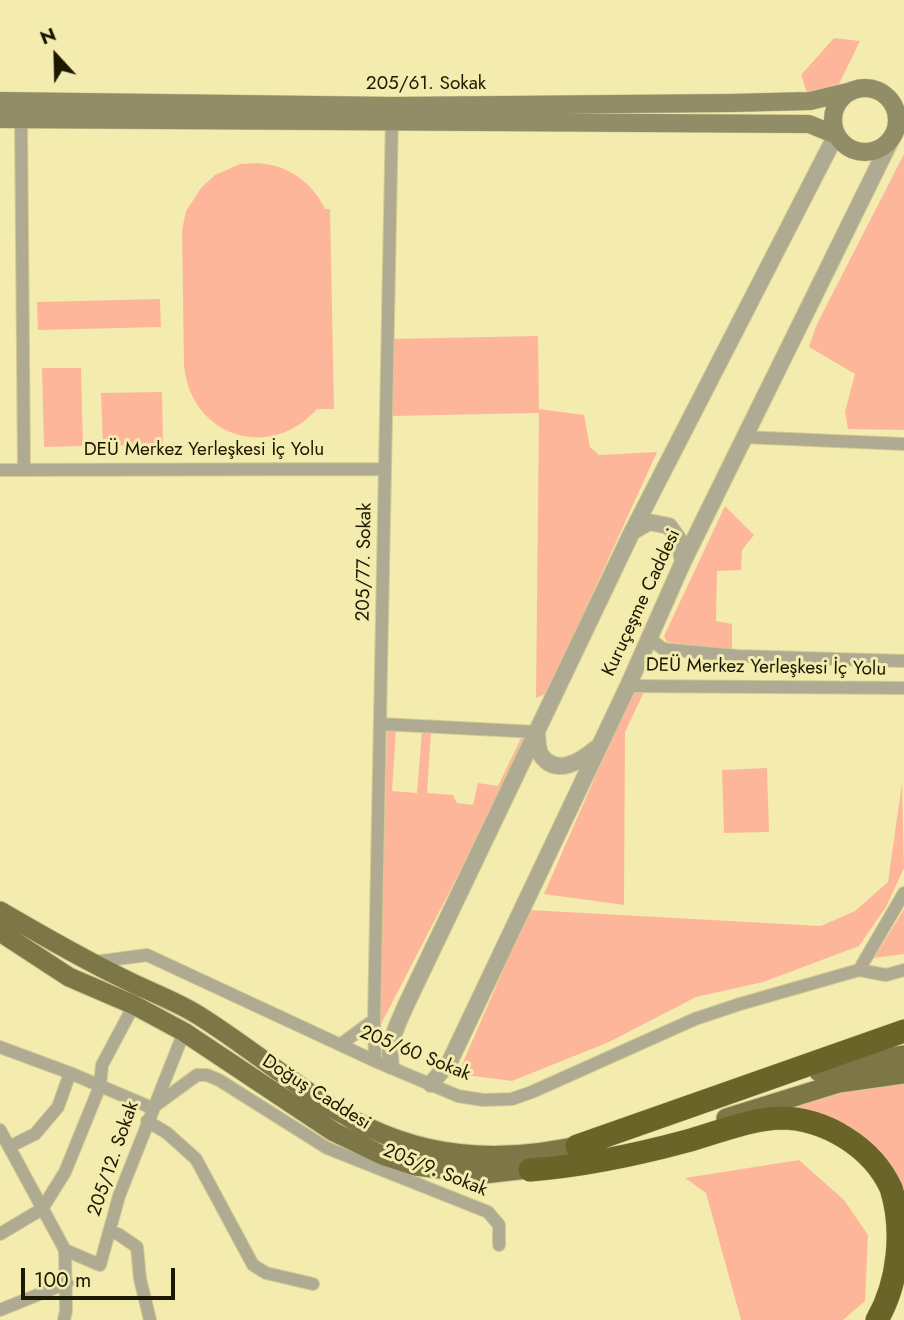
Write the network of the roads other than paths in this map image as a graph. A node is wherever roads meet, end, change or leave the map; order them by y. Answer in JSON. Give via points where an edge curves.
{"nodes":[{"id":1,"x":852,"y":91,"type":"junction"},
{"id":2,"x":883,"y":94,"type":"junction"},
{"id":3,"x":0,"y":101,"type":"edge"},
{"id":4,"x":904,"y":108,"type":"edge"},
{"id":5,"x":392,"y":114,"type":"junction"},
{"id":6,"x":0,"y":119,"type":"edge"},
{"id":7,"x":21,"y":120,"type":"junction"},
{"id":8,"x":836,"y":135,"type":"junction"},
{"id":9,"x":898,"y":135,"type":"edge"},
{"id":10,"x":744,"y":437,"type":"junction"},
{"id":11,"x":904,"y":443,"type":"edge"},
{"id":12,"x":385,"y":469,"type":"junction"},
{"id":13,"x":0,"y":470,"type":"edge"},
{"id":14,"x":24,"y":470,"type":"junction"},
{"id":15,"x":632,"y":532,"type":"junction"},
{"id":16,"x":683,"y":562,"type":"junction"},
{"id":17,"x":648,"y":637,"type":"junction"},
{"id":18,"x":904,"y":661,"type":"edge"},
{"id":19,"x":628,"y":686,"type":"junction"},
{"id":20,"x":904,"y":688,"type":"edge"},
{"id":21,"x":381,"y":724,"type":"junction"},
{"id":22,"x":537,"y":732,"type":"junction"},
{"id":23,"x":599,"y":745,"type":"junction"},
{"id":24,"x":904,"y":893,"type":"edge"},
{"id":25,"x":0,"y":911,"type":"edge"},
{"id":26,"x":0,"y":932,"type":"edge"},
{"id":27,"x":121,"y":960,"type":"junction"},
{"id":28,"x":88,"y":961,"type":"junction"},
{"id":29,"x":859,"y":970,"type":"junction"},
{"id":30,"x":904,"y":970,"type":"edge"},
{"id":31,"x":128,"y":981,"type":"junction"},
{"id":32,"x":134,"y":1005,"type":"junction"},
{"id":33,"x":374,"y":1020,"type":"junction"},
{"id":34,"x":904,"y":1031,"type":"edge"},
{"id":35,"x":184,"y":1032,"type":"junction"},
{"id":36,"x":341,"y":1044,"type":"junction"},
{"id":37,"x":0,"y":1047,"type":"edge"},
{"id":38,"x":904,"y":1055,"type":"edge"},
{"id":39,"x":383,"y":1063,"type":"junction"},
{"id":40,"x":70,"y":1073,"type":"junction"},
{"id":41,"x":904,"y":1073,"type":"edge"},
{"id":42,"x":431,"y":1084,"type":"junction"},
{"id":43,"x":100,"y":1086,"type":"junction"},
{"id":44,"x":152,"y":1108,"type":"junction"},
{"id":45,"x":147,"y":1121,"type":"junction"},
{"id":46,"x":0,"y":1130,"type":"edge"},
{"id":47,"x":577,"y":1146,"type":"junction"},
{"id":48,"x":9,"y":1147,"type":"junction"},
{"id":49,"x":530,"y":1170,"type":"junction"},
{"id":50,"x":42,"y":1209,"type":"junction"},
{"id":51,"x":109,"y":1232,"type":"junction"},
{"id":52,"x":0,"y":1234,"type":"edge"},
{"id":53,"x":499,"y":1245,"type":"dead end"},
{"id":54,"x":65,"y":1250,"type":"junction"},
{"id":55,"x":66,"y":1283,"type":"junction"},
{"id":56,"x":313,"y":1284,"type":"dead end"},
{"id":57,"x":0,"y":1310,"type":"edge"},
{"id":58,"x":64,"y":1320,"type":"edge"},
{"id":59,"x":150,"y":1320,"type":"edge"},
{"id":60,"x":877,"y":1320,"type":"edge"}],
"edges":[{"from":1,"to":2,"type":"main road","via":[[868,88]]},
{"from":1,"to":5,"type":"main road","name":"205/61. Sokak","via":[[810,101]]},
{"from":1,"to":8,"type":"main road","via":[[842,97],[833,115]]},
{"from":2,"to":4,"type":"main road"},
{"from":2,"to":9,"type":"main road","via":[[891,101]]},
{"from":3,"to":5,"type":"main road","name":"205/61. Sokak"},
{"from":5,"to":7,"type":"main road","name":"205/61. Sokak"},
{"from":5,"to":8,"type":"main road","name":"205/61. Sokak","via":[[809,124]]},
{"from":5,"to":12,"type":"street","name":"205/77. Sokak"},
{"from":6,"to":7,"type":"main road","name":"205/61. Sokak"},
{"from":7,"to":14,"type":"street"},
{"from":8,"to":9,"type":"main road","via":[[858,152],[877,150]]},
{"from":8,"to":15,"type":"street","name":"Kuruçeşme Caddesi"},
{"from":9,"to":10,"type":"street","name":"Kuruçeşme Caddesi"},
{"from":10,"to":11,"type":"street"},
{"from":10,"to":16,"type":"street","name":"Kuruçeşme Caddesi"},
{"from":12,"to":14,"type":"street","name":"DEÜ Merkez Yerleşkesi İç Yolu"},
{"from":12,"to":21,"type":"street","name":"205/77. Sokak"},
{"from":13,"to":14,"type":"street","name":"DEÜ Merkez Yerleşkesi İç Yolu"},
{"from":15,"to":16,"type":"street","via":[[649,522],[670,526],[679,540]]},
{"from":15,"to":22,"type":"street","name":"Kuruçeşme Caddesi"},
{"from":16,"to":17,"type":"street","name":"Kuruçeşme Caddesi"},
{"from":17,"to":18,"type":"street","name":"DEÜ Merkez Yerleşkesi İç Yolu","via":[[663,649],[737,656]]},
{"from":17,"to":19,"type":"street","name":"Kuruçeşme Caddesi"},
{"from":19,"to":20,"type":"street","name":"DEÜ Merkez Yerleşkesi İç Yolu"},
{"from":19,"to":23,"type":"street","name":"Kuruçeşme Caddesi"},
{"from":21,"to":22,"type":"street"},
{"from":21,"to":33,"type":"street","name":"205/77. Sokak"},
{"from":22,"to":23,"type":"street","via":[[540,754],[550,763],[566,766],[580,762]]},
{"from":22,"to":39,"type":"street","name":"Kuruçeşme Caddesi"},
{"from":23,"to":42,"type":"street","name":"Kuruçeşme Caddesi","via":[[450,1061]]},
{"from":24,"to":29,"type":"street"},
{"from":25,"to":28,"type":"main road","name":"Doğuş Caddesi"},
{"from":26,"to":32,"type":"main road","name":"Doğuş Caddesi","via":[[69,977]]},
{"from":27,"to":28,"type":"street","name":"205/60 Sokak"},
{"from":27,"to":31,"type":"street","via":[[119,969]]},
{"from":27,"to":36,"type":"street","name":"205/60 Sokak","via":[[147,955]]},
{"from":28,"to":31,"type":"main road","name":"Doğuş Caddesi"},
{"from":29,"to":30,"type":"street","via":[[886,975]]},
{"from":29,"to":42,"type":"street","name":"205/60 Sokak","via":[[695,1020],[512,1099],[458,1096]]},
{"from":31,"to":47,"type":"main road","name":"Doğuş Caddesi","via":[[197,1014],[330,1106],[380,1133],[427,1149],[468,1156]]},
{"from":32,"to":35,"type":"main road","name":"Doğuş Caddesi"},
{"from":32,"to":43,"type":"street","name":"205/12. Sokak","via":[[102,1065]]},
{"from":33,"to":36,"type":"street"},
{"from":33,"to":39,"type":"street","name":"205/77. Sokak"},
{"from":34,"to":47,"type":"highway"},
{"from":35,"to":44,"type":"street","name":"205/12. Sokak"},
{"from":35,"to":49,"type":"main road","name":"Doğuş Caddesi","via":[[334,1132],[382,1155],[442,1170],[484,1174]]},
{"from":36,"to":39,"type":"street","name":"205/60 Sokak"},
{"from":37,"to":40,"type":"street"},
{"from":38,"to":47,"type":"main road","name":"Doğuş Caddesi","via":[[841,1065],[629,1134]]},
{"from":39,"to":42,"type":"street","name":"205/60 Sokak"},
{"from":40,"to":43,"type":"street"},
{"from":40,"to":48,"type":"street","via":[[58,1107],[35,1134]]},
{"from":41,"to":49,"type":"main road","name":"Doğuş Caddesi","via":[[839,1083],[622,1149]]},
{"from":43,"to":44,"type":"street"},
{"from":43,"to":50,"type":"street","name":"205/12. Sokak","via":[[65,1171]]},
{"from":44,"to":45,"type":"street","name":"205/12. Sokak"},
{"from":44,"to":53,"type":"street","name":"205/9. Sokak","via":[[197,1075],[207,1075],[327,1148],[488,1212],[499,1225]]},
{"from":45,"to":51,"type":"street","name":"205/12. Sokak"},
{"from":45,"to":56,"type":"street","via":[[196,1159],[253,1265],[266,1273]]},
{"from":46,"to":48,"type":"street"},
{"from":48,"to":50,"type":"street"},
{"from":49,"to":60,"type":"highway","via":[[575,1167],[779,1118],[813,1124],[851,1140],[885,1173],[896,1197],[901,1227],[898,1268],[889,1300]]},
{"from":50,"to":52,"type":"street","name":"205/12. Sokak"},
{"from":50,"to":54,"type":"street"},
{"from":51,"to":54,"type":"street","name":"205/12. Sokak","via":[[100,1265]]},
{"from":51,"to":59,"type":"street","via":[[137,1247]]},
{"from":54,"to":55,"type":"street"},
{"from":55,"to":57,"type":"street"},
{"from":55,"to":58,"type":"street"}]}
